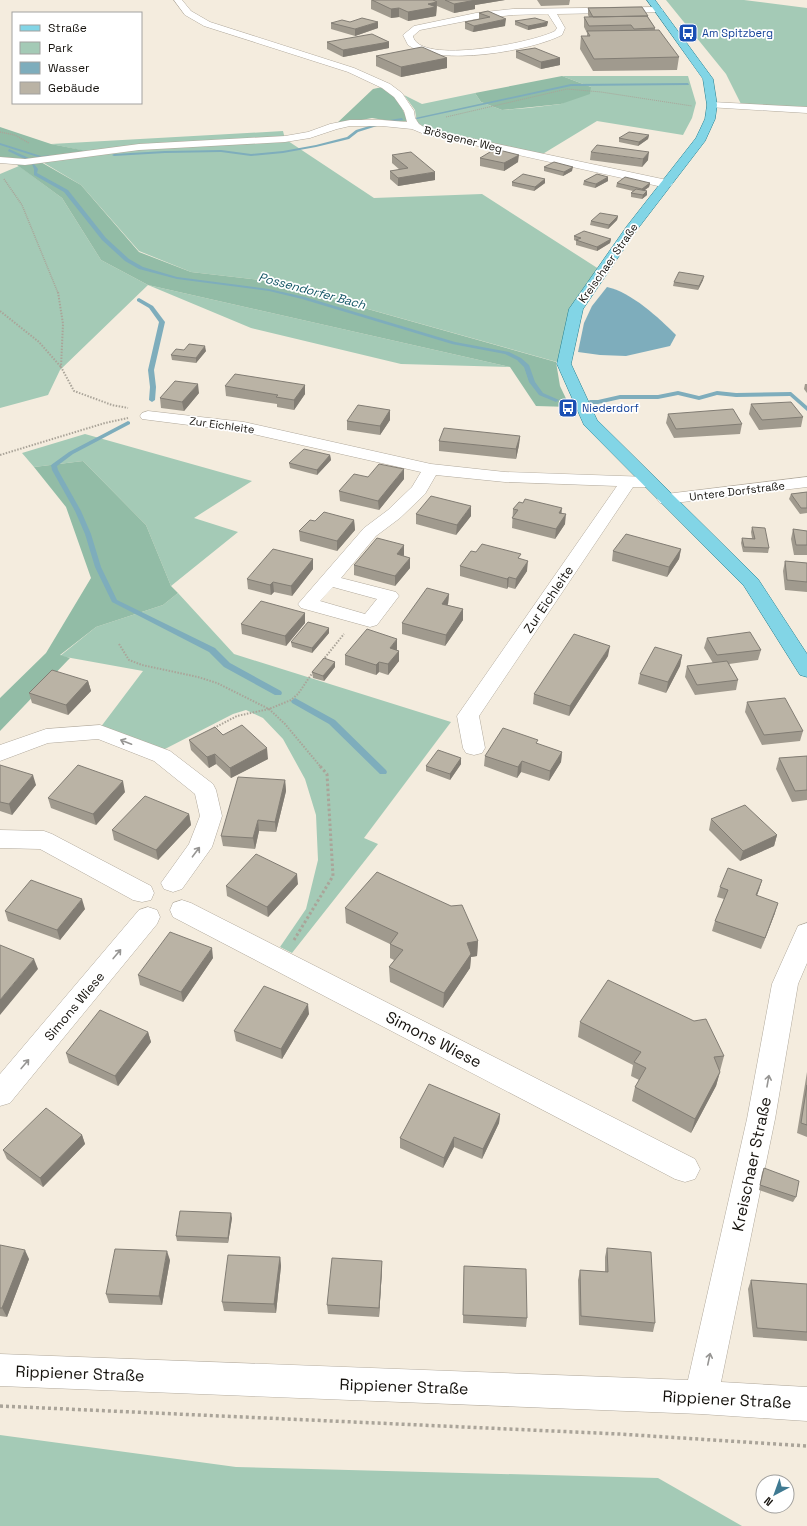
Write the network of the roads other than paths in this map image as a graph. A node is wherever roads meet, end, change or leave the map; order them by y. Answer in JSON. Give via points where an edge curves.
{"nodes":[{"id":1,"x":178,"y":0,"type":"edge"},
{"id":2,"x":651,"y":0,"type":"edge"},
{"id":3,"x":659,"y":10,"type":"junction"},
{"id":4,"x":551,"y":12,"type":"junction"},
{"id":5,"x":712,"y":105,"type":"junction"},
{"id":6,"x":807,"y":110,"type":"edge"},
{"id":7,"x":415,"y":126,"type":"junction"},
{"id":8,"x":0,"y":160,"type":"edge"},
{"id":9,"x":667,"y":184,"type":"junction"},
{"id":10,"x":148,"y":416,"type":"road end"},
{"id":11,"x":430,"y":469,"type":"junction"},
{"id":12,"x":628,"y":482,"type":"junction"},
{"id":13,"x":649,"y":482,"type":"junction"},
{"id":14,"x":807,"y":482,"type":"edge"},
{"id":15,"x":666,"y":498,"type":"junction"},
{"id":16,"x":328,"y":580,"type":"junction"},
{"id":17,"x":807,"y":670,"type":"edge"},
{"id":18,"x":474,"y":748,"type":"dead end"},
{"id":19,"x":0,"y":753,"type":"edge"},
{"id":20,"x":0,"y":839,"type":"edge"},
{"id":21,"x":173,"y":883,"type":"junction"},
{"id":22,"x":145,"y":905,"type":"junction"},
{"id":23,"x":182,"y":910,"type":"junction"},
{"id":24,"x":807,"y":933,"type":"edge"},
{"id":25,"x":0,"y":1094,"type":"edge"},
{"id":26,"x":685,"y":1168,"type":"dead end"},
{"id":27,"x":0,"y":1370,"type":"edge"},
{"id":28,"x":701,"y":1397,"type":"junction"},
{"id":29,"x":807,"y":1404,"type":"edge"}],
"edges":[{"from":1,"to":7,"type":"street","name":"Brösgener Weg","via":[[188,13],[208,24],[351,70],[386,86],[398,95]]},
{"from":2,"to":3,"type":"main road","name":"Kreischaer Straße"},
{"from":3,"to":4,"type":"street"},
{"from":3,"to":5,"type":"main road","name":"Kreischaer Straße","via":[[708,79]]},
{"from":4,"to":4,"type":"street","via":[[513,12],[476,16],[417,28],[408,35],[408,39],[419,47],[464,54],[539,42],[559,33],[561,28]]},
{"from":5,"to":6,"type":"street"},
{"from":5,"to":9,"type":"main road","name":"Kreischaer Straße","via":[[710,119],[701,139]]},
{"from":7,"to":8,"type":"street","via":[[350,123],[310,135],[285,139],[118,149],[13,162]]},
{"from":7,"to":9,"type":"street","name":"Brösgener Weg","via":[[436,134]]},
{"from":9,"to":13,"type":"main road","name":"Kreischaer Straße","via":[[631,228],[576,309],[564,364],[590,422]]},
{"from":10,"to":11,"type":"street","name":"Zur Eichleite","via":[[244,427]]},
{"from":11,"to":12,"type":"street","name":"Zur Eichleite","via":[[505,477]]},
{"from":11,"to":16,"type":"street","via":[[419,490],[370,532]]},
{"from":12,"to":13,"type":"street","name":"Zur Eichleite"},
{"from":12,"to":18,"type":"street","name":"Zur Eichleite","via":[[468,716]]},
{"from":13,"to":15,"type":"main road","name":"Kreischaer Straße"},
{"from":14,"to":15,"type":"street","name":"Untere Dorfstraße"},
{"from":15,"to":17,"type":"main road","name":"Kreischaer Straße","via":[[751,583]]},
{"from":16,"to":16,"type":"street","via":[[308,604],[370,621],[390,596]]},
{"from":21,"to":19,"type":"street","one_way":true,"via":[[200,847],[211,816],[205,790],[162,756],[100,732],[46,736]]},
{"from":20,"to":22,"type":"street","via":[[44,840]]},
{"from":21,"to":22,"type":"street","name":"Simons Wiese","via":[[150,886]]},
{"from":21,"to":23,"type":"street","via":[[183,888],[187,899]]},
{"from":22,"to":23,"type":"street","via":[[157,919],[170,918]]},
{"from":25,"to":22,"type":"street","name":"Simons Wiese","one_way":true},
{"from":23,"to":26,"type":"street","name":"Simons Wiese"},
{"from":28,"to":24,"type":"street","name":"Kreischaer Straße","one_way":true,"via":[[761,1119],[785,984]]},
{"from":27,"to":28,"type":"street","name":"Rippiener Straße"},
{"from":28,"to":29,"type":"street","name":"Rippiener Straße"}]}
